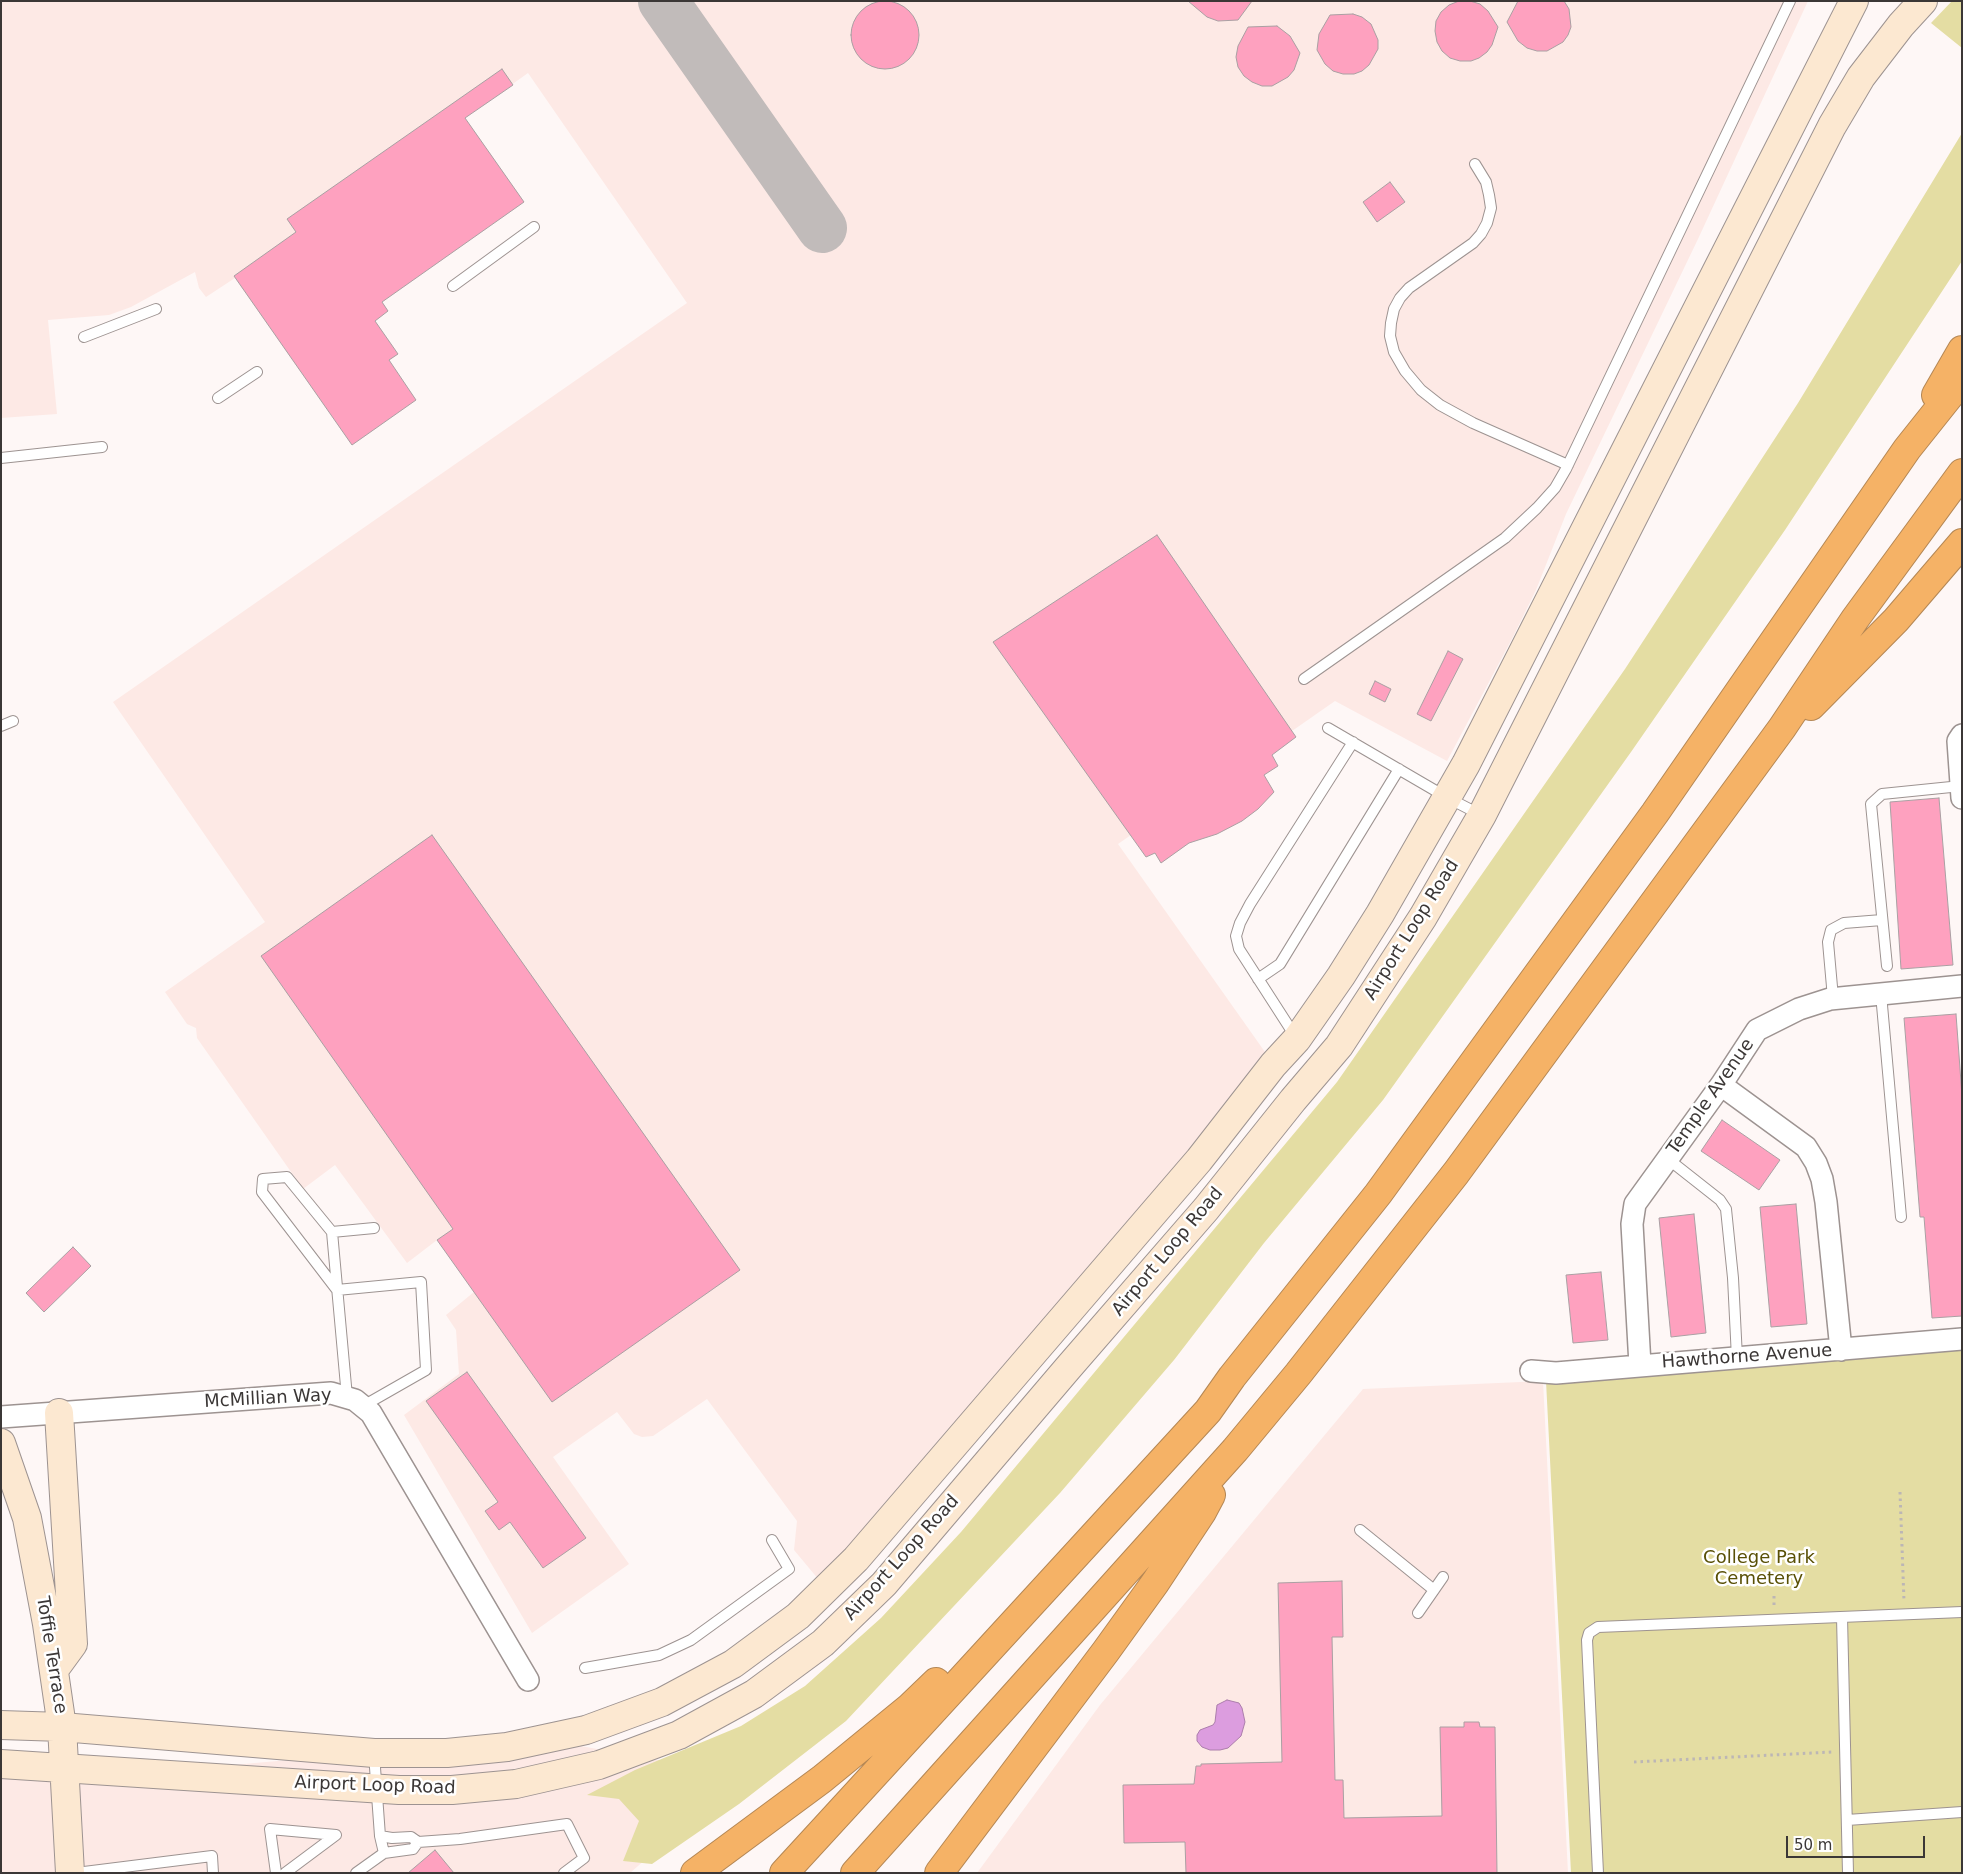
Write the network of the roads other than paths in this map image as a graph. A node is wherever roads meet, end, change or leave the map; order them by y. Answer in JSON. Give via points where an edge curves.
{"nodes":[{"id":1,"x":1790,"y":1,"type":"edge"},
{"id":2,"x":1854,"y":1,"type":"edge"},
{"id":3,"x":1923,"y":1,"type":"edge"},
{"id":4,"x":1475,"y":164,"type":"dead end"},
{"id":5,"x":534,"y":227,"type":"dead end"},
{"id":6,"x":452,"y":286,"type":"dead end"},
{"id":7,"x":156,"y":309,"type":"dead end"},
{"id":8,"x":84,"y":337,"type":"dead end"},
{"id":9,"x":1962,"y":350,"type":"edge"},
{"id":10,"x":256,"y":372,"type":"dead end"},
{"id":11,"x":1962,"y":380,"type":"edge"},
{"id":12,"x":218,"y":398,"type":"dead end"},
{"id":13,"x":102,"y":447,"type":"dead end"},
{"id":14,"x":1907,"y":449,"type":"junction"},
{"id":15,"x":1,"y":458,"type":"edge"},
{"id":16,"x":1568,"y":465,"type":"junction"},
{"id":17,"x":1962,"y":473,"type":"edge"},
{"id":18,"x":1962,"y":544,"type":"edge"},
{"id":19,"x":1304,"y":679,"type":"dead end"},
{"id":20,"x":13,"y":721,"type":"dead end"},
{"id":21,"x":1,"y":726,"type":"edge"},
{"id":22,"x":1328,"y":728,"type":"dead end"},
{"id":23,"x":1782,"y":728,"type":"junction"},
{"id":24,"x":1962,"y":736,"type":"edge"},
{"id":25,"x":1353,"y":742,"type":"junction"},
{"id":26,"x":1399,"y":769,"type":"junction"},
{"id":27,"x":1961,"y":792,"type":"edge"},
{"id":28,"x":1448,"y":798,"type":"junction"},
{"id":29,"x":1482,"y":815,"type":"junction"},
{"id":30,"x":1882,"y":920,"type":"junction"},
{"id":31,"x":1887,"y":966,"type":"dead end"},
{"id":32,"x":1258,"y":979,"type":"junction"},
{"id":33,"x":1962,"y":986,"type":"edge"},
{"id":34,"x":1881,"y":994,"type":"junction"},
{"id":35,"x":1833,"y":998,"type":"junction"},
{"id":36,"x":1296,"y":1039,"type":"junction"},
{"id":37,"x":1721,"y":1085,"type":"junction"},
{"id":38,"x":1668,"y":1159,"type":"junction"},
{"id":39,"x":1901,"y":1217,"type":"dead end"},
{"id":40,"x":374,"y":1228,"type":"dead end"},
{"id":41,"x":332,"y":1232,"type":"junction"},
{"id":42,"x":337,"y":1290,"type":"junction"},
{"id":43,"x":1962,"y":1340,"type":"edge"},
{"id":44,"x":1841,"y":1350,"type":"junction"},
{"id":45,"x":1737,"y":1358,"type":"junction"},
{"id":46,"x":1640,"y":1365,"type":"junction"},
{"id":47,"x":1531,"y":1371,"type":"dead end"},
{"id":48,"x":355,"y":1401,"type":"junction"},
{"id":49,"x":1208,"y":1411,"type":"junction"},
{"id":50,"x":59,"y":1413,"type":"junction"},
{"id":51,"x":1,"y":1418,"type":"edge"},
{"id":52,"x":1,"y":1443,"type":"edge"},
{"id":53,"x":1235,"y":1450,"type":"junction"},
{"id":54,"x":1360,"y":1530,"type":"dead end"},
{"id":55,"x":772,"y":1540,"type":"dead end"},
{"id":56,"x":1443,"y":1577,"type":"dead end"},
{"id":57,"x":1434,"y":1590,"type":"junction"},
{"id":58,"x":1962,"y":1612,"type":"edge"},
{"id":59,"x":1418,"y":1613,"type":"dead end"},
{"id":60,"x":1842,"y":1617,"type":"junction"},
{"id":61,"x":585,"y":1668,"type":"dead end"},
{"id":62,"x":54,"y":1670,"type":"junction"},
{"id":63,"x":528,"y":1680,"type":"dead end"},
{"id":64,"x":1,"y":1726,"type":"edge"},
{"id":65,"x":62,"y":1727,"type":"junction"},
{"id":66,"x":374,"y":1753,"type":"junction"},
{"id":67,"x":1,"y":1764,"type":"edge"},
{"id":68,"x":65,"y":1767,"type":"junction"},
{"id":69,"x":376,"y":1789,"type":"junction"},
{"id":70,"x":1962,"y":1812,"type":"edge"},
{"id":71,"x":1847,"y":1820,"type":"junction"},
{"id":72,"x":380,"y":1836,"type":"junction"},
{"id":73,"x":418,"y":1842,"type":"junction"},
{"id":74,"x":384,"y":1853,"type":"junction"},
{"id":75,"x":123,"y":1870,"type":"edge"},
{"id":76,"x":70,"y":1873,"type":"edge"},
{"id":77,"x":76,"y":1873,"type":"edge"},
{"id":78,"x":213,"y":1873,"type":"edge"},
{"id":79,"x":276,"y":1873,"type":"edge"},
{"id":80,"x":285,"y":1873,"type":"edge"},
{"id":81,"x":356,"y":1873,"type":"edge"},
{"id":82,"x":564,"y":1873,"type":"edge"},
{"id":83,"x":695,"y":1873,"type":"edge"},
{"id":84,"x":784,"y":1873,"type":"edge"},
{"id":85,"x":855,"y":1873,"type":"edge"},
{"id":86,"x":939,"y":1873,"type":"edge"},
{"id":87,"x":1598,"y":1873,"type":"edge"},
{"id":88,"x":1848,"y":1873,"type":"edge"}],
"edges":[{"from":1,"to":16,"type":"lane"},
{"from":2,"to":28,"type":"main road","name":"Airport Loop Road"},
{"from":3,"to":29,"type":"main road","name":"Airport Loop Road","via":[[1861,77],[1832,126]]},
{"from":4,"to":16,"type":"lane","via":[[1486,182],[1489,195],[1491,208],[1487,223],[1474,243],[1409,288],[1400,298],[1394,309],[1390,336],[1394,352],[1421,390],[1440,405]]},
{"from":5,"to":6,"type":"lane"},
{"from":7,"to":8,"type":"lane"},
{"from":9,"to":14,"type":"highway"},
{"from":10,"to":12,"type":"lane"},
{"from":11,"to":14,"type":"highway"},
{"from":13,"to":15,"type":"lane"},
{"from":14,"to":49,"type":"highway","via":[[1655,813],[1378,1194]]},
{"from":16,"to":19,"type":"lane","via":[[1555,488],[1512,533]]},
{"from":17,"to":23,"type":"highway"},
{"from":18,"to":23,"type":"highway","via":[[1896,620],[1825,693]]},
{"from":20,"to":21,"type":"lane"},
{"from":22,"to":25,"type":"lane"},
{"from":23,"to":53,"type":"highway","via":[[1456,1173]]},
{"from":24,"to":27,"type":"street","via":[[1958,741]]},
{"from":25,"to":26,"type":"lane"},
{"from":25,"to":32,"type":"lane","via":[[1240,923],[1236,936],[1239,949]]},
{"from":26,"to":28,"type":"lane"},
{"from":26,"to":32,"type":"lane","via":[[1280,964]]},
{"from":27,"to":30,"type":"lane","via":[[1882,794],[1871,804]]},
{"from":28,"to":29,"type":"lane"},
{"from":28,"to":36,"type":"main road","name":"Airport Loop Road","via":[[1380,914]]},
{"from":29,"to":69,"type":"main road","name":"Airport Loop Road","via":[[1423,916],[1339,1046],[1206,1209],[884,1584],[823,1643],[738,1703],[679,1735],[599,1765],[507,1785],[452,1790]]},
{"from":30,"to":31,"type":"lane"},
{"from":30,"to":35,"type":"lane","via":[[1844,923],[1831,930],[1828,942]]},
{"from":32,"to":36,"type":"lane"},
{"from":33,"to":34,"type":"street","name":"Temple Avenue"},
{"from":34,"to":35,"type":"street","name":"Temple Avenue"},
{"from":34,"to":39,"type":"lane"},
{"from":35,"to":37,"type":"street","name":"Temple Avenue","via":[[1799,1009],[1757,1030]]},
{"from":36,"to":66,"type":"main road","name":"Airport Loop Road","via":[[1199,1160],[920,1485],[856,1559],[798,1616],[733,1664],[662,1702],[586,1730],[507,1747],[447,1753]]},
{"from":37,"to":38,"type":"street","name":"Temple Avenue"},
{"from":37,"to":44,"type":"street","via":[[1806,1147],[1816,1163],[1826,1202]]},
{"from":38,"to":45,"type":"lane","via":[[1720,1200],[1726,1209]]},
{"from":38,"to":46,"type":"street","name":"Temple Avenue","via":[[1635,1204],[1632,1224]]},
{"from":40,"to":41,"type":"lane"},
{"from":41,"to":42,"type":"lane"},
{"from":41,"to":42,"type":"lane","via":[[287,1177],[263,1179],[262,1192]]},
{"from":42,"to":48,"type":"lane"},
{"from":42,"to":48,"type":"lane","via":[[421,1282],[426,1370]]},
{"from":43,"to":44,"type":"street","name":"Hawthorne Avenue"},
{"from":44,"to":45,"type":"street","name":"Hawthorne Avenue"},
{"from":45,"to":46,"type":"street","name":"Hawthorne Avenue"},
{"from":46,"to":47,"type":"street","name":"Hawthorne Avenue","via":[[1556,1373]]},
{"from":48,"to":50,"type":"street","name":"McMillian Way","via":[[331,1392]]},
{"from":48,"to":63,"type":"street","via":[[371,1413]]},
{"from":49,"to":83,"type":"highway","via":[[1152,1444],[983,1638],[910,1707],[822,1779]]},
{"from":49,"to":84,"type":"highway"},
{"from":50,"to":51,"type":"street","name":"McMillian Way"},
{"from":50,"to":62,"type":"main road","via":[[73,1644]]},
{"from":52,"to":62,"type":"main road","name":"Toffie Terrace","via":[[26,1518]]},
{"from":53,"to":85,"type":"highway"},
{"from":53,"to":86,"type":"highway","via":[[1202,1512],[1155,1583]]},
{"from":54,"to":57,"type":"lane"},
{"from":55,"to":61,"type":"lane","via":[[789,1569],[691,1640],[660,1655]]},
{"from":56,"to":57,"type":"lane"},
{"from":57,"to":59,"type":"lane"},
{"from":58,"to":60,"type":"lane"},
{"from":60,"to":71,"type":"lane"},
{"from":60,"to":87,"type":"lane","via":[[1598,1627],[1589,1633]]},
{"from":62,"to":65,"type":"main road","name":"Toffie Terrace"},
{"from":64,"to":65,"type":"main road","name":"Airport Loop Road"},
{"from":65,"to":66,"type":"main road","name":"Airport Loop Road"},
{"from":65,"to":68,"type":"main road","name":"Toffie Terrace"},
{"from":66,"to":69,"type":"lane"},
{"from":67,"to":68,"type":"main road","name":"Airport Loop Road"},
{"from":68,"to":69,"type":"main road","name":"Airport Loop Road"},
{"from":68,"to":76,"type":"main road","name":"Toffie Terrace"},
{"from":69,"to":72,"type":"lane"},
{"from":70,"to":71,"type":"lane"},
{"from":71,"to":88,"type":"lane"},
{"from":72,"to":73,"type":"lane","via":[[411,1837]]},
{"from":72,"to":74,"type":"lane"},
{"from":73,"to":74,"type":"lane","via":[[413,1849]]},
{"from":73,"to":82,"type":"lane","via":[[567,1824],[584,1858]]},
{"from":74,"to":81,"type":"lane"},
{"from":75,"to":77,"type":"lane"},
{"from":75,"to":78,"type":"lane","via":[[212,1856]]},
{"from":79,"to":80,"type":"lane","via":[[270,1829],[336,1835]]}]}
